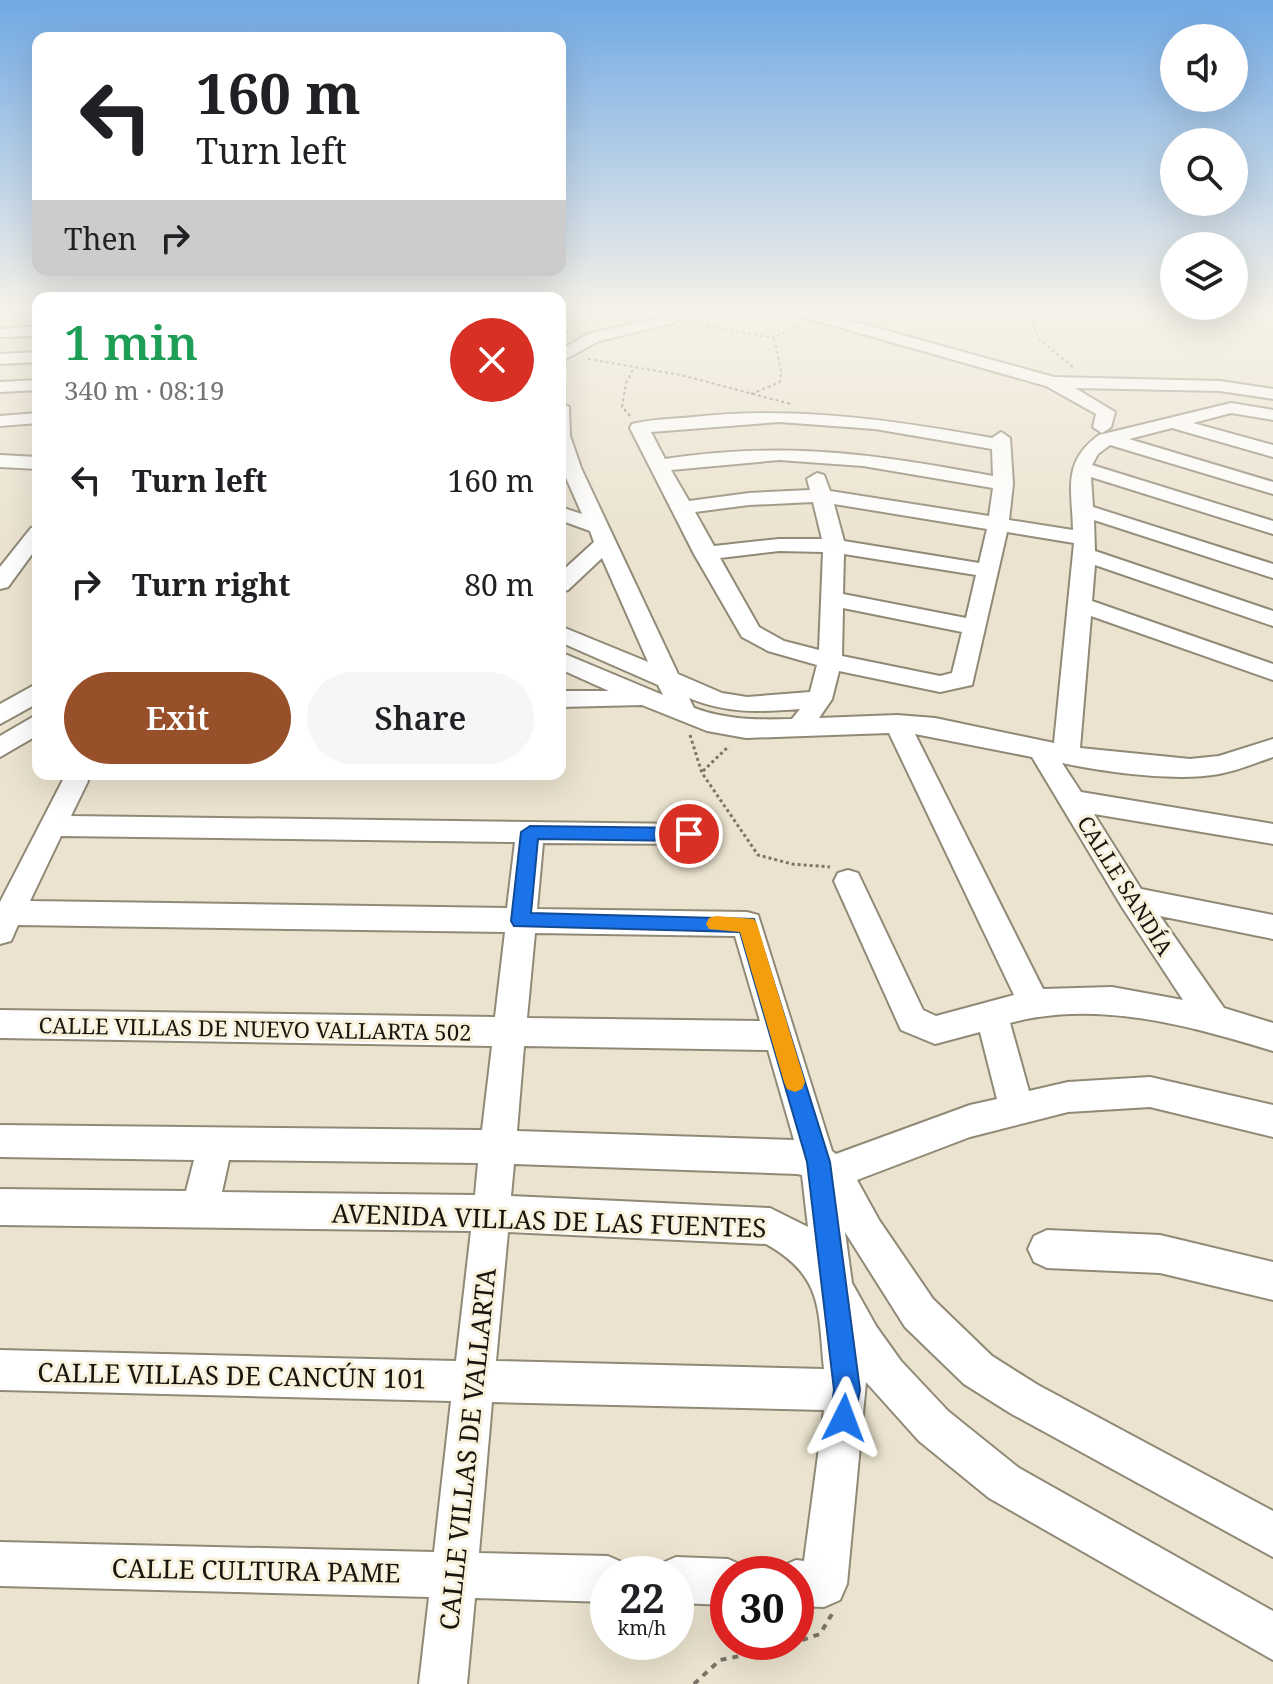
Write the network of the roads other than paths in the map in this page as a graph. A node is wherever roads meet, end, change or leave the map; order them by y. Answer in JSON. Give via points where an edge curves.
{"nodes":[{"id":1,"x":1064,"y":389,"type":"edge"},
{"id":2,"x":1237,"y":389,"type":"edge"},
{"id":3,"x":1273,"y":394,"type":"edge"},
{"id":4,"x":1273,"y":415,"type":"edge"},
{"id":5,"x":799,"y":417,"type":"junction"},
{"id":6,"x":32,"y":418,"type":"edge"},
{"id":7,"x":0,"y":421,"type":"edge"},
{"id":8,"x":1170,"y":422,"type":"junction"},
{"id":9,"x":1104,"y":433,"type":"junction"},
{"id":10,"x":0,"y":450,"type":"edge"},
{"id":11,"x":32,"y":451,"type":"edge"},
{"id":12,"x":1273,"y":451,"type":"edge"},
{"id":13,"x":810,"y":455,"type":"junction"},
{"id":14,"x":0,"y":461,"type":"edge"},
{"id":15,"x":32,"y":463,"type":"edge"},
{"id":16,"x":566,"y":466,"type":"edge"},
{"id":17,"x":657,"y":466,"type":"junction"},
{"id":18,"x":1081,"y":468,"type":"junction"},
{"id":19,"x":1003,"y":484,"type":"junction"},
{"id":20,"x":1273,"y":488,"type":"edge"},
{"id":21,"x":822,"y":496,"type":"junction"},
{"id":22,"x":681,"y":508,"type":"junction"},
{"id":23,"x":1083,"y":510,"type":"junction"},
{"id":24,"x":566,"y":516,"type":"edge"},
{"id":25,"x":998,"y":526,"type":"junction"},
{"id":26,"x":1273,"y":528,"type":"edge"},
{"id":27,"x":602,"y":535,"type":"junction"},
{"id":28,"x":834,"y":544,"type":"junction"},
{"id":29,"x":1085,"y":546,"type":"junction"},
{"id":30,"x":705,"y":554,"type":"junction"},
{"id":31,"x":31,"y":560,"type":"edge"},
{"id":32,"x":988,"y":571,"type":"junction"},
{"id":33,"x":1273,"y":571,"type":"edge"},
{"id":34,"x":566,"y":574,"type":"edge"},
{"id":35,"x":3,"y":592,"type":"edge"},
{"id":36,"x":834,"y":599,"type":"junction"},
{"id":37,"x":1082,"y":605,"type":"junction"},
{"id":38,"x":1273,"y":619,"type":"edge"},
{"id":39,"x":974,"y":627,"type":"junction"},
{"id":40,"x":566,"y":636,"type":"edge"},
{"id":41,"x":830,"y":661,"type":"junction"},
{"id":42,"x":566,"y":663,"type":"edge"},
{"id":43,"x":1273,"y":672,"type":"edge"},
{"id":44,"x":667,"y":678,"type":"junction"},
{"id":45,"x":32,"y":695,"type":"edge"},
{"id":46,"x":566,"y":699,"type":"edge"},
{"id":47,"x":644,"y":699,"type":"junction"},
{"id":48,"x":820,"y":699,"type":"junction"},
{"id":49,"x":684,"y":714,"type":"junction"},
{"id":50,"x":0,"y":716,"type":"edge"},
{"id":51,"x":747,"y":717,"type":"junction"},
{"id":52,"x":897,"y":724,"type":"junction"},
{"id":53,"x":801,"y":725,"type":"junction"},
{"id":54,"x":32,"y":727,"type":"edge"},
{"id":55,"x":0,"y":748,"type":"edge"},
{"id":56,"x":1273,"y":748,"type":"edge"},
{"id":57,"x":1053,"y":753,"type":"junction"},
{"id":58,"x":75,"y":781,"type":"dead end"},
{"id":59,"x":1074,"y":801,"type":"junction"},
{"id":60,"x":52,"y":826,"type":"junction"},
{"id":61,"x":530,"y":832,"type":"junction"},
{"id":62,"x":689,"y":834,"type":"dead end"},
{"id":63,"x":1273,"y":834,"type":"edge"},
{"id":64,"x":848,"y":881,"type":"road end"},
{"id":65,"x":1132,"y":899,"type":"junction"},
{"id":66,"x":521,"y":921,"type":"junction"},
{"id":67,"x":5,"y":922,"type":"edge"},
{"id":68,"x":1273,"y":927,"type":"edge"},
{"id":69,"x":1034,"y":1003,"type":"junction"},
{"id":70,"x":992,"y":1014,"type":"junction"},
{"id":71,"x":1213,"y":1019,"type":"junction"},
{"id":72,"x":0,"y":1024,"type":"edge"},
{"id":73,"x":510,"y":1031,"type":"junction"},
{"id":74,"x":781,"y":1036,"type":"junction"},
{"id":75,"x":1273,"y":1037,"type":"edge"},
{"id":76,"x":1016,"y":1108,"type":"junction"},
{"id":77,"x":1273,"y":1121,"type":"edge"},
{"id":78,"x":0,"y":1141,"type":"edge"},
{"id":79,"x":216,"y":1143,"type":"junction"},
{"id":80,"x":498,"y":1147,"type":"junction"},
{"id":81,"x":826,"y":1167,"type":"junction"},
{"id":82,"x":0,"y":1207,"type":"edge"},
{"id":83,"x":200,"y":1208,"type":"junction"},
{"id":84,"x":491,"y":1213,"type":"junction"},
{"id":85,"x":1047,"y":1249,"type":"dead end"},
{"id":86,"x":1273,"y":1281,"type":"edge"},
{"id":87,"x":835,"y":1289,"type":"junction"},
{"id":88,"x":0,"y":1370,"type":"edge"},
{"id":89,"x":474,"y":1380,"type":"junction"},
{"id":90,"x":847,"y":1390,"type":"junction"},
{"id":91,"x":1273,"y":1535,"type":"edge"},
{"id":92,"x":814,"y":1563,"type":"edge"},
{"id":93,"x":0,"y":1564,"type":"edge"},
{"id":94,"x":454,"y":1575,"type":"junction"},
{"id":95,"x":590,"y":1579,"type":"edge"},
{"id":96,"x":1273,"y":1637,"type":"edge"},
{"id":97,"x":443,"y":1684,"type":"edge"}],
"edges":[{"from":1,"to":9,"type":"street","via":[[1106,412]]},
{"from":2,"to":3,"type":"street"},
{"from":4,"to":8,"type":"street","via":[[1231,408]]},
{"from":5,"to":13,"type":"street"},
{"from":5,"to":17,"type":"street","via":[[711,419],[639,428]]},
{"from":5,"to":19,"type":"street","via":[[1001,441]]},
{"from":6,"to":7,"type":"street"},
{"from":8,"to":9,"type":"street"},
{"from":8,"to":12,"type":"street"},
{"from":9,"to":18,"type":"street"},
{"from":9,"to":20,"type":"street"},
{"from":10,"to":11,"type":"street"},
{"from":13,"to":17,"type":"street","via":[[711,458]]},
{"from":13,"to":19,"type":"street"},
{"from":13,"to":21,"type":"street"},
{"from":14,"to":15,"type":"street"},
{"from":16,"to":27,"type":"street"},
{"from":17,"to":22,"type":"street"},
{"from":18,"to":23,"type":"street"},
{"from":18,"to":26,"type":"street"},
{"from":19,"to":25,"type":"street"},
{"from":21,"to":22,"type":"street"},
{"from":21,"to":25,"type":"street"},
{"from":21,"to":28,"type":"street"},
{"from":22,"to":30,"type":"street"},
{"from":23,"to":29,"type":"street"},
{"from":23,"to":33,"type":"street"},
{"from":24,"to":27,"type":"street"},
{"from":25,"to":29,"type":"street"},
{"from":25,"to":32,"type":"street"},
{"from":27,"to":34,"type":"street"},
{"from":27,"to":44,"type":"street"},
{"from":28,"to":30,"type":"street","via":[[786,542]]},
{"from":28,"to":32,"type":"street"},
{"from":28,"to":36,"type":"street"},
{"from":29,"to":37,"type":"street"},
{"from":29,"to":38,"type":"street"},
{"from":30,"to":41,"type":"street","via":[[750,632],[776,646]]},
{"from":31,"to":35,"type":"street"},
{"from":32,"to":39,"type":"street"},
{"from":36,"to":39,"type":"street"},
{"from":36,"to":41,"type":"street"},
{"from":37,"to":43,"type":"street"},
{"from":37,"to":57,"type":"street"},
{"from":39,"to":41,"type":"street","via":[[963,679],[940,684]]},
{"from":40,"to":44,"type":"street"},
{"from":41,"to":48,"type":"street"},
{"from":42,"to":47,"type":"street"},
{"from":44,"to":49,"type":"street"},
{"from":44,"to":51,"type":"street"},
{"from":45,"to":50,"type":"street"},
{"from":46,"to":47,"type":"street"},
{"from":47,"to":49,"type":"street"},
{"from":48,"to":51,"type":"street"},
{"from":48,"to":53,"type":"street"},
{"from":49,"to":51,"type":"street","via":[[716,725]]},
{"from":51,"to":53,"type":"street"},
{"from":52,"to":53,"type":"street"},
{"from":52,"to":57,"type":"street"},
{"from":52,"to":69,"type":"street"},
{"from":54,"to":55,"type":"street"},
{"from":56,"to":57,"type":"street","via":[[1220,765],[1190,768]]},
{"from":57,"to":59,"type":"street","name":"CALLE SANDÍA"},
{"from":58,"to":60,"type":"street"},
{"from":59,"to":63,"type":"street"},
{"from":59,"to":65,"type":"street","name":"CALLE SANDÍA"},
{"from":60,"to":61,"type":"street"},
{"from":60,"to":67,"type":"street"},
{"from":61,"to":62,"type":"street"},
{"from":61,"to":66,"type":"street","name":"CALLE VILLAS DE VALLARTA"},
{"from":64,"to":70,"type":"street","via":[[912,1020],[935,1030]]},
{"from":65,"to":68,"type":"street"},
{"from":65,"to":71,"type":"street","name":"CALLE SANDÍA"},
{"from":66,"to":67,"type":"street","via":[[266,917]]},
{"from":66,"to":73,"type":"street","name":"CALLE VILLAS DE VALLARTA"},
{"from":66,"to":74,"type":"street","via":[[747,924]]},
{"from":69,"to":70,"type":"street"},
{"from":69,"to":71,"type":"street","via":[[1112,1001]]},
{"from":70,"to":76,"type":"street"},
{"from":71,"to":75,"type":"street"},
{"from":72,"to":73,"type":"street","name":"CALLE VILLAS DE NUEVO VALLARTA 502"},
{"from":73,"to":74,"type":"street","name":"CALLE VILLAS DE NUEVO VALLARTA 502"},
{"from":73,"to":80,"type":"street","name":"CALLE VILLAS DE VALLARTA"},
{"from":74,"to":81,"type":"street"},
{"from":76,"to":77,"type":"street","via":[[1068,1097],[1150,1092]]},
{"from":76,"to":81,"type":"street"},
{"from":78,"to":79,"type":"street"},
{"from":79,"to":80,"type":"street"},
{"from":79,"to":83,"type":"street"},
{"from":80,"to":81,"type":"street","via":[[797,1157]]},
{"from":80,"to":84,"type":"street","name":"CALLE VILLAS DE VALLARTA"},
{"from":81,"to":87,"type":"street"},
{"from":81,"to":91,"type":"street","via":[[919,1313],[978,1370]]},
{"from":82,"to":83,"type":"street","name":"AVENIDA VILLAS DE LAS FUENTES"},
{"from":83,"to":84,"type":"street","name":"AVENIDA VILLAS DE LAS FUENTES"},
{"from":84,"to":87,"type":"street","name":"AVENIDA VILLAS DE LAS FUENTES","via":[[770,1226],[811,1251]]},
{"from":84,"to":89,"type":"street","name":"CALLE VILLAS DE VALLARTA"},
{"from":85,"to":86,"type":"street","via":[[1160,1254]]},
{"from":87,"to":90,"type":"street"},
{"from":87,"to":96,"type":"street","name":"AVENIDA VILLAS DE LAS FUENTES","via":[[875,1361],[968,1458]]},
{"from":88,"to":89,"type":"street","name":"CALLE VILLAS DE CANCÚN 101"},
{"from":89,"to":90,"type":"street","name":"CALLE VILLAS DE CANCÚN 101"},
{"from":89,"to":94,"type":"street","name":"CALLE VILLAS DE VALLARTA"},
{"from":90,"to":92,"type":"street"},
{"from":93,"to":94,"type":"street","name":"CALLE CULTURA PAME"},
{"from":94,"to":95,"type":"street","name":"CALLE CULTURA PAME"},
{"from":94,"to":97,"type":"street","name":"CALLE VILLAS DE VALLARTA"}]}
